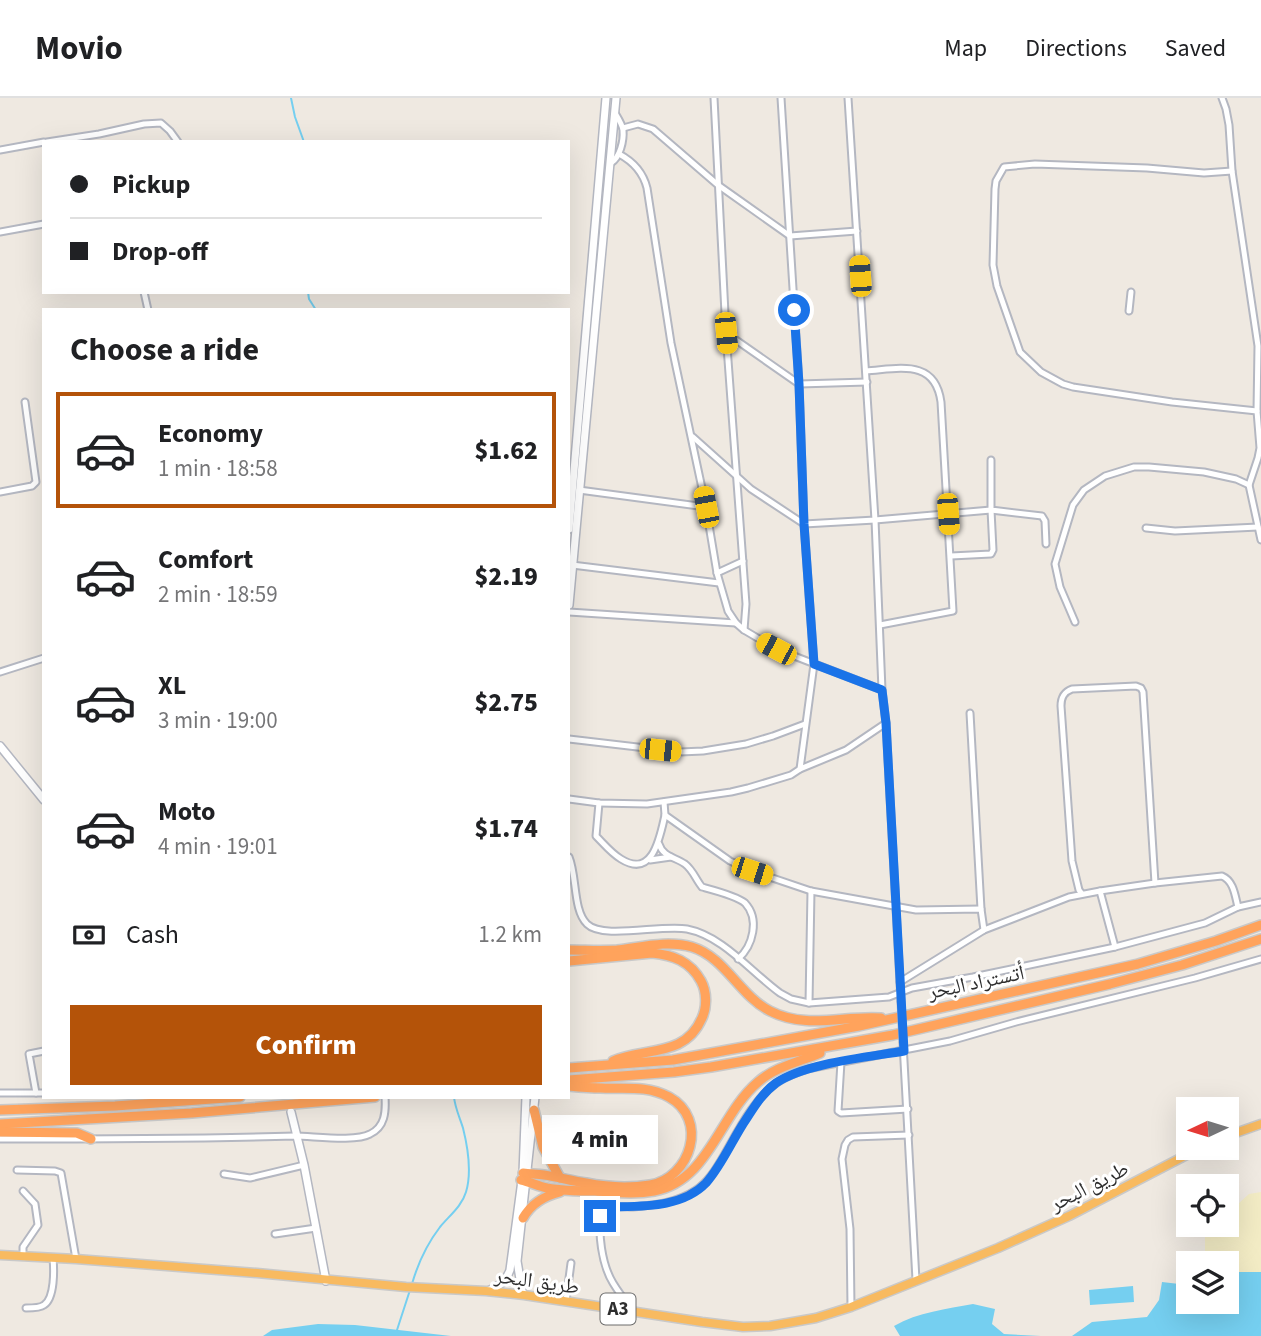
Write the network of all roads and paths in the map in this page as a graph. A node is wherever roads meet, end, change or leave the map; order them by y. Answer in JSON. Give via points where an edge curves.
{"nodes":[{"id":1,"x":606,"y":98,"type":"edge"},
{"id":2,"x":616,"y":98,"type":"edge"},
{"id":3,"x":714,"y":98,"type":"edge"},
{"id":4,"x":782,"y":98,"type":"edge"},
{"id":5,"x":848,"y":98,"type":"edge"},
{"id":6,"x":1222,"y":98,"type":"edge"},
{"id":7,"x":615,"y":113,"type":"junction"},
{"id":8,"x":623,"y":128,"type":"junction"},
{"id":9,"x":59,"y":140,"type":"edge"},
{"id":10,"x":176,"y":140,"type":"edge"},
{"id":11,"x":42,"y":143,"type":"edge"},
{"id":12,"x":0,"y":150,"type":"edge"},
{"id":13,"x":619,"y":154,"type":"junction"},
{"id":14,"x":611,"y":163,"type":"junction"},
{"id":15,"x":1232,"y":171,"type":"junction"},
{"id":16,"x":719,"y":185,"type":"junction"},
{"id":17,"x":42,"y":224,"type":"edge"},
{"id":18,"x":856,"y":231,"type":"junction"},
{"id":19,"x":0,"y":232,"type":"edge"},
{"id":20,"x":790,"y":236,"type":"junction"},
{"id":21,"x":1131,"y":292,"type":"dead end"},
{"id":22,"x":1129,"y":311,"type":"dead end"},
{"id":23,"x":726,"y":333,"type":"junction"},
{"id":24,"x":866,"y":371,"type":"junction"},
{"id":25,"x":867,"y":382,"type":"junction"},
{"id":26,"x":799,"y":384,"type":"junction"},
{"id":27,"x":24,"y":402,"type":"dead end"},
{"id":28,"x":1257,"y":411,"type":"junction"},
{"id":29,"x":692,"y":436,"type":"junction"},
{"id":30,"x":991,"y":460,"type":"dead end"},
{"id":31,"x":738,"y":479,"type":"junction"},
{"id":32,"x":1249,"y":485,"type":"junction"},
{"id":33,"x":579,"y":490,"type":"junction"},
{"id":34,"x":0,"y":492,"type":"edge"},
{"id":35,"x":706,"y":507,"type":"junction"},
{"id":36,"x":570,"y":510,"type":"edge"},
{"id":37,"x":991,"y":510,"type":"junction"},
{"id":38,"x":948,"y":514,"type":"junction"},
{"id":39,"x":875,"y":520,"type":"junction"},
{"id":40,"x":804,"y":524,"type":"junction"},
{"id":41,"x":1146,"y":528,"type":"dead end"},
{"id":42,"x":1260,"y":533,"type":"edge"},
{"id":43,"x":1046,"y":544,"type":"dead end"},
{"id":44,"x":951,"y":556,"type":"junction"},
{"id":45,"x":743,"y":561,"type":"junction"},
{"id":46,"x":572,"y":565,"type":"junction"},
{"id":47,"x":717,"y":573,"type":"junction"},
{"id":48,"x":719,"y":583,"type":"junction"},
{"id":49,"x":570,"y":592,"type":"edge"},
{"id":50,"x":570,"y":612,"type":"edge"},
{"id":51,"x":1074,"y":622,"type":"dead end"},
{"id":52,"x":736,"y":623,"type":"junction"},
{"id":53,"x":880,"y":625,"type":"junction"},
{"id":54,"x":744,"y":630,"type":"junction"},
{"id":55,"x":42,"y":659,"type":"edge"},
{"id":56,"x":814,"y":664,"type":"junction"},
{"id":57,"x":0,"y":672,"type":"edge"},
{"id":58,"x":882,"y":690,"type":"junction"},
{"id":59,"x":970,"y":713,"type":"dead end"},
{"id":60,"x":886,"y":723,"type":"junction"},
{"id":61,"x":805,"y":724,"type":"junction"},
{"id":62,"x":570,"y":740,"type":"edge"},
{"id":63,"x":0,"y":746,"type":"edge"},
{"id":64,"x":800,"y":769,"type":"junction"},
{"id":65,"x":42,"y":798,"type":"edge"},
{"id":66,"x":570,"y":799,"type":"edge"},
{"id":67,"x":664,"y":802,"type":"junction"},
{"id":68,"x":599,"y":803,"type":"junction"},
{"id":69,"x":665,"y":815,"type":"junction"},
{"id":70,"x":659,"y":844,"type":"junction"},
{"id":71,"x":671,"y":857,"type":"junction"},
{"id":72,"x":646,"y":861,"type":"junction"},
{"id":73,"x":570,"y":862,"type":"edge"},
{"id":74,"x":1155,"y":883,"type":"junction"},
{"id":75,"x":811,"y":891,"type":"junction"},
{"id":76,"x":1100,"y":891,"type":"junction"},
{"id":77,"x":1082,"y":894,"type":"junction"},
{"id":78,"x":1261,"y":902,"type":"edge"},
{"id":79,"x":897,"y":907,"type":"junction"},
{"id":80,"x":1238,"y":907,"type":"junction"},
{"id":81,"x":981,"y":909,"type":"junction"},
{"id":82,"x":1261,"y":925,"type":"edge"},
{"id":83,"x":984,"y":930,"type":"junction"},
{"id":84,"x":1261,"y":939,"type":"edge"},
{"id":85,"x":570,"y":943,"type":"edge"},
{"id":86,"x":1115,"y":947,"type":"junction"},
{"id":87,"x":570,"y":950,"type":"edge"},
{"id":88,"x":586,"y":955,"type":"junction"},
{"id":89,"x":738,"y":959,"type":"junction"},
{"id":90,"x":1261,"y":959,"type":"edge"},
{"id":91,"x":570,"y":961,"type":"edge"},
{"id":92,"x":570,"y":969,"type":"edge"},
{"id":93,"x":899,"y":982,"type":"junction"},
{"id":94,"x":900,"y":993,"type":"junction"},
{"id":95,"x":809,"y":1003,"type":"junction"},
{"id":96,"x":890,"y":1019,"type":"junction"},
{"id":97,"x":830,"y":1047,"type":"junction"},
{"id":98,"x":42,"y":1051,"type":"edge"},
{"id":99,"x":904,"y":1051,"type":"junction"},
{"id":100,"x":841,"y":1062,"type":"junction"},
{"id":101,"x":605,"y":1065,"type":"junction"},
{"id":102,"x":570,"y":1068,"type":"edge"},
{"id":103,"x":570,"y":1080,"type":"edge"},
{"id":104,"x":570,"y":1086,"type":"edge"},
{"id":105,"x":0,"y":1093,"type":"edge"},
{"id":106,"x":36,"y":1093,"type":"junction"},
{"id":107,"x":42,"y":1093,"type":"edge"},
{"id":108,"x":147,"y":1099,"type":"edge"},
{"id":109,"x":212,"y":1099,"type":"edge"},
{"id":110,"x":358,"y":1099,"type":"edge"},
{"id":111,"x":385,"y":1099,"type":"edge"},
{"id":112,"x":526,"y":1099,"type":"edge"},
{"id":113,"x":535,"y":1099,"type":"edge"},
{"id":114,"x":115,"y":1106,"type":"junction"},
{"id":115,"x":908,"y":1109,"type":"junction"},
{"id":116,"x":0,"y":1110,"type":"edge"},
{"id":117,"x":534,"y":1110,"type":"junction"},
{"id":118,"x":290,"y":1112,"type":"dead end"},
{"id":119,"x":0,"y":1124,"type":"edge"},
{"id":120,"x":1261,"y":1124,"type":"edge"},
{"id":121,"x":0,"y":1132,"type":"edge"},
{"id":122,"x":1239,"y":1132,"type":"edge"},
{"id":123,"x":909,"y":1135,"type":"junction"},
{"id":124,"x":296,"y":1136,"type":"junction"},
{"id":125,"x":0,"y":1139,"type":"edge"},
{"id":126,"x":90,"y":1139,"type":"junction"},
{"id":127,"x":1177,"y":1160,"type":"edge"},
{"id":128,"x":304,"y":1166,"type":"junction"},
{"id":129,"x":17,"y":1170,"type":"dead end"},
{"id":130,"x":224,"y":1174,"type":"dead end"},
{"id":131,"x":525,"y":1177,"type":"junction"},
{"id":132,"x":560,"y":1178,"type":"junction"},
{"id":133,"x":568,"y":1190,"type":"junction"},
{"id":134,"x":23,"y":1191,"type":"dead end"},
{"id":135,"x":523,"y":1218,"type":"junction"},
{"id":136,"x":316,"y":1228,"type":"junction"},
{"id":137,"x":275,"y":1234,"type":"dead end"},
{"id":138,"x":0,"y":1255,"type":"edge"},
{"id":139,"x":23,"y":1256,"type":"junction"},
{"id":140,"x":53,"y":1258,"type":"junction"},
{"id":141,"x":76,"y":1259,"type":"junction"},
{"id":142,"x":572,"y":1263,"type":"dead end"},
{"id":143,"x":326,"y":1280,"type":"junction"},
{"id":144,"x":916,"y":1280,"type":"junction"},
{"id":145,"x":486,"y":1291,"type":"junction"},
{"id":146,"x":524,"y":1294,"type":"junction"},
{"id":147,"x":566,"y":1302,"type":"junction"},
{"id":148,"x":850,"y":1307,"type":"junction"},
{"id":149,"x":26,"y":1308,"type":"dead end"},
{"id":150,"x":634,"y":1311,"type":"junction"}],
"edges":[{"from":1,"to":36,"type":"main road"},
{"from":2,"to":7,"type":"main road"},
{"from":3,"to":16,"type":"street"},
{"from":4,"to":20,"type":"street"},
{"from":5,"to":18,"type":"street"},
{"from":6,"to":15,"type":"street"},
{"from":7,"to":8,"type":"street"},
{"from":7,"to":14,"type":"main road"},
{"from":8,"to":13,"type":"street"},
{"from":8,"to":16,"type":"street","via":[[638,124],[653,129]]},
{"from":9,"to":10,"type":"street","via":[[162,123]]},
{"from":11,"to":12,"type":"street"},
{"from":13,"to":14,"type":"street"},
{"from":13,"to":29,"type":"street","via":[[635,164],[645,179],[671,343]]},
{"from":14,"to":33,"type":"main road"},
{"from":15,"to":28,"type":"street","via":[[1256,327]]},
{"from":15,"to":28,"type":"street","via":[[1035,164],[1004,167],[995,189],[993,265],[1020,352],[1041,372],[1073,387]]},
{"from":16,"to":20,"type":"street"},
{"from":16,"to":23,"type":"street"},
{"from":17,"to":19,"type":"street"},
{"from":18,"to":20,"type":"street"},
{"from":18,"to":24,"type":"street"},
{"from":20,"to":26,"type":"street"},
{"from":21,"to":22,"type":"street"},
{"from":23,"to":26,"type":"street"},
{"from":23,"to":31,"type":"street"},
{"from":24,"to":25,"type":"street"},
{"from":24,"to":38,"type":"street","via":[[918,369],[933,379],[941,402]]},
{"from":25,"to":26,"type":"street"},
{"from":25,"to":39,"type":"street"},
{"from":26,"to":40,"type":"street"},
{"from":27,"to":34,"type":"street","via":[[36,482]]},
{"from":28,"to":32,"type":"street","via":[[1260,453]]},
{"from":29,"to":31,"type":"street"},
{"from":29,"to":35,"type":"street"},
{"from":30,"to":37,"type":"street"},
{"from":31,"to":40,"type":"street"},
{"from":31,"to":45,"type":"street"},
{"from":32,"to":42,"type":"street"},
{"from":32,"to":51,"type":"street","via":[[1204,472],[1135,467],[1105,476],[1084,490],[1073,505],[1055,564]]},
{"from":33,"to":35,"type":"street"},
{"from":33,"to":46,"type":"main road"},
{"from":35,"to":47,"type":"street"},
{"from":37,"to":38,"type":"street"},
{"from":37,"to":43,"type":"street","via":[[1042,516]]},
{"from":37,"to":44,"type":"street","via":[[991,554]]},
{"from":38,"to":39,"type":"street"},
{"from":38,"to":44,"type":"street"},
{"from":39,"to":40,"type":"street"},
{"from":39,"to":53,"type":"street"},
{"from":40,"to":56,"type":"street"},
{"from":41,"to":42,"type":"street"},
{"from":44,"to":53,"type":"street","via":[[953,611]]},
{"from":45,"to":47,"type":"street"},
{"from":45,"to":54,"type":"street"},
{"from":46,"to":48,"type":"street"},
{"from":46,"to":49,"type":"main road"},
{"from":47,"to":48,"type":"street"},
{"from":48,"to":52,"type":"street"},
{"from":50,"to":52,"type":"street"},
{"from":52,"to":54,"type":"street"},
{"from":53,"to":58,"type":"street"},
{"from":54,"to":56,"type":"street"},
{"from":55,"to":57,"type":"street"},
{"from":56,"to":58,"type":"street"},
{"from":56,"to":61,"type":"street"},
{"from":58,"to":60,"type":"street"},
{"from":59,"to":81,"type":"street"},
{"from":60,"to":64,"type":"street","via":[[846,750]]},
{"from":60,"to":79,"type":"street"},
{"from":61,"to":62,"type":"street","via":[[746,744],[703,751]]},
{"from":61,"to":64,"type":"street"},
{"from":63,"to":65,"type":"main road"},
{"from":64,"to":67,"type":"street","via":[[748,788]]},
{"from":66,"to":68,"type":"street"},
{"from":67,"to":68,"type":"street"},
{"from":67,"to":69,"type":"street"},
{"from":68,"to":72,"type":"street","via":[[596,836],[620,859]]},
{"from":69,"to":70,"type":"street"},
{"from":69,"to":75,"type":"street","via":[[730,861]]},
{"from":70,"to":71,"type":"street"},
{"from":70,"to":72,"type":"street"},
{"from":71,"to":72,"type":"street"},
{"from":71,"to":89,"type":"street","via":[[687,865],[702,887],[744,903],[752,917],[753,937]]},
{"from":73,"to":89,"type":"street","via":[[580,915],[589,927],[608,932],[685,929],[708,936]]},
{"from":74,"to":76,"type":"street"},
{"from":74,"to":77,"type":"street","via":[[1143,692],[1133,686],[1072,689],[1063,696],[1061,706],[1072,861]]},
{"from":74,"to":80,"type":"street","via":[[1225,877]]},
{"from":75,"to":79,"type":"street"},
{"from":75,"to":95,"type":"street"},
{"from":76,"to":77,"type":"street"},
{"from":76,"to":86,"type":"street"},
{"from":77,"to":83,"type":"street"},
{"from":78,"to":80,"type":"street"},
{"from":79,"to":81,"type":"street"},
{"from":79,"to":93,"type":"street"},
{"from":80,"to":86,"type":"street","via":[[1205,923]]},
{"from":81,"to":83,"type":"street"},
{"from":82,"to":96,"type":"highway","name":"أتستراد البحر","via":[[1138,964]]},
{"from":83,"to":93,"type":"street"},
{"from":84,"to":97,"type":"highway","name":"أتستراد البحر","via":[[1110,984]]},
{"from":85,"to":88,"type":"highway"},
{"from":86,"to":94,"type":"street"},
{"from":87,"to":88,"type":"highway"},
{"from":88,"to":91,"type":"highway"},
{"from":88,"to":92,"type":"highway"},
{"from":88,"to":96,"type":"highway","via":[[646,945],[692,947],[720,965],[755,1001],[782,1016],[810,1022]]},
{"from":88,"to":101,"type":"highway","via":[[652,953],[678,958],[696,973],[705,995],[700,1023],[685,1040]]},
{"from":89,"to":95,"type":"street","via":[[780,993]]},
{"from":90,"to":99,"type":"street"},
{"from":93,"to":94,"type":"street"},
{"from":94,"to":95,"type":"street"},
{"from":94,"to":99,"type":"street","bridge":true},
{"from":96,"to":101,"type":"highway","name":"أتستراد البحر","via":[[673,1060]]},
{"from":97,"to":103,"type":"highway","name":"أتستراد البحر","via":[[674,1072]]},
{"from":97,"to":133,"type":"highway","via":[[758,1082],[739,1102],[702,1161],[682,1180],[640,1193]]},
{"from":98,"to":106,"type":"street","via":[[29,1054]]},
{"from":99,"to":100,"type":"street"},
{"from":99,"to":115,"type":"street"},
{"from":100,"to":115,"type":"street","via":[[838,1111]]},
{"from":100,"to":150,"type":"street","via":[[789,1075],[767,1091],[712,1174],[696,1190],[675,1201],[602,1211],[601,1243],[607,1270]]},
{"from":101,"to":102,"type":"highway","name":"أتستراد البحر"},
{"from":104,"to":132,"type":"highway","via":[[638,1088],[672,1099],[690,1123],[691,1148],[672,1176],[650,1185],[601,1185]]},
{"from":105,"to":106,"type":"street"},
{"from":106,"to":107,"type":"street"},
{"from":108,"to":114,"type":"highway"},
{"from":109,"to":114,"type":"highway"},
{"from":110,"to":119,"type":"highway"},
{"from":111,"to":124,"type":"street","via":[[384,1118],[371,1134]]},
{"from":112,"to":131,"type":"main road"},
{"from":113,"to":117,"type":"main road"},
{"from":114,"to":116,"type":"highway"},
{"from":115,"to":123,"type":"street"},
{"from":117,"to":131,"type":"main road"},
{"from":117,"to":132,"type":"highway","via":[[542,1147]]},
{"from":118,"to":124,"type":"main road"},
{"from":120,"to":122,"type":"highway"},
{"from":121,"to":126,"type":"highway","via":[[77,1133]]},
{"from":123,"to":144,"type":"street"},
{"from":123,"to":148,"type":"street","via":[[853,1137],[843,1151]]},
{"from":124,"to":126,"type":"street"},
{"from":124,"to":128,"type":"main road"},
{"from":125,"to":126,"type":"street"},
{"from":127,"to":144,"type":"highway","name":"طريق البحر","number":"A3","via":[[1069,1216]]},
{"from":128,"to":130,"type":"street","via":[[250,1178]]},
{"from":128,"to":136,"type":"main road"},
{"from":129,"to":141,"type":"street","via":[[61,1174]]},
{"from":131,"to":132,"type":"highway"},
{"from":131,"to":133,"type":"highway","via":[[548,1188]]},
{"from":131,"to":135,"type":"main road"},
{"from":131,"to":145,"type":"main road","via":[[510,1270],[500,1285]]},
{"from":133,"to":135,"type":"highway","via":[[548,1195]]},
{"from":134,"to":139,"type":"street","via":[[34,1204],[38,1225],[23,1247]]},
{"from":135,"to":146,"type":"main road","via":[[517,1261]]},
{"from":136,"to":137,"type":"street"},
{"from":136,"to":143,"type":"main road"},
{"from":138,"to":139,"type":"highway","name":"طريق البحر","number":"A3"},
{"from":139,"to":140,"type":"highway","name":"طريق البحر","number":"A3"},
{"from":140,"to":141,"type":"highway","name":"طريق البحر","number":"A3"},
{"from":140,"to":149,"type":"street","via":[[48,1301]]},
{"from":141,"to":143,"type":"highway","name":"طريق البحر","number":"A3"},
{"from":142,"to":147,"type":"street"},
{"from":143,"to":145,"type":"highway","name":"طريق البحر","number":"A3"},
{"from":144,"to":148,"type":"highway","name":"طريق البحر","number":"A3"},
{"from":145,"to":146,"type":"highway","name":"طريق البحر","number":"A3"},
{"from":146,"to":147,"type":"highway","name":"طريق البحر","number":"A3"},
{"from":147,"to":150,"type":"highway","name":"طريق البحر","number":"A3"},
{"from":148,"to":150,"type":"highway","name":"طريق البحر","number":"A3","via":[[786,1324],[743,1327]]}]}
